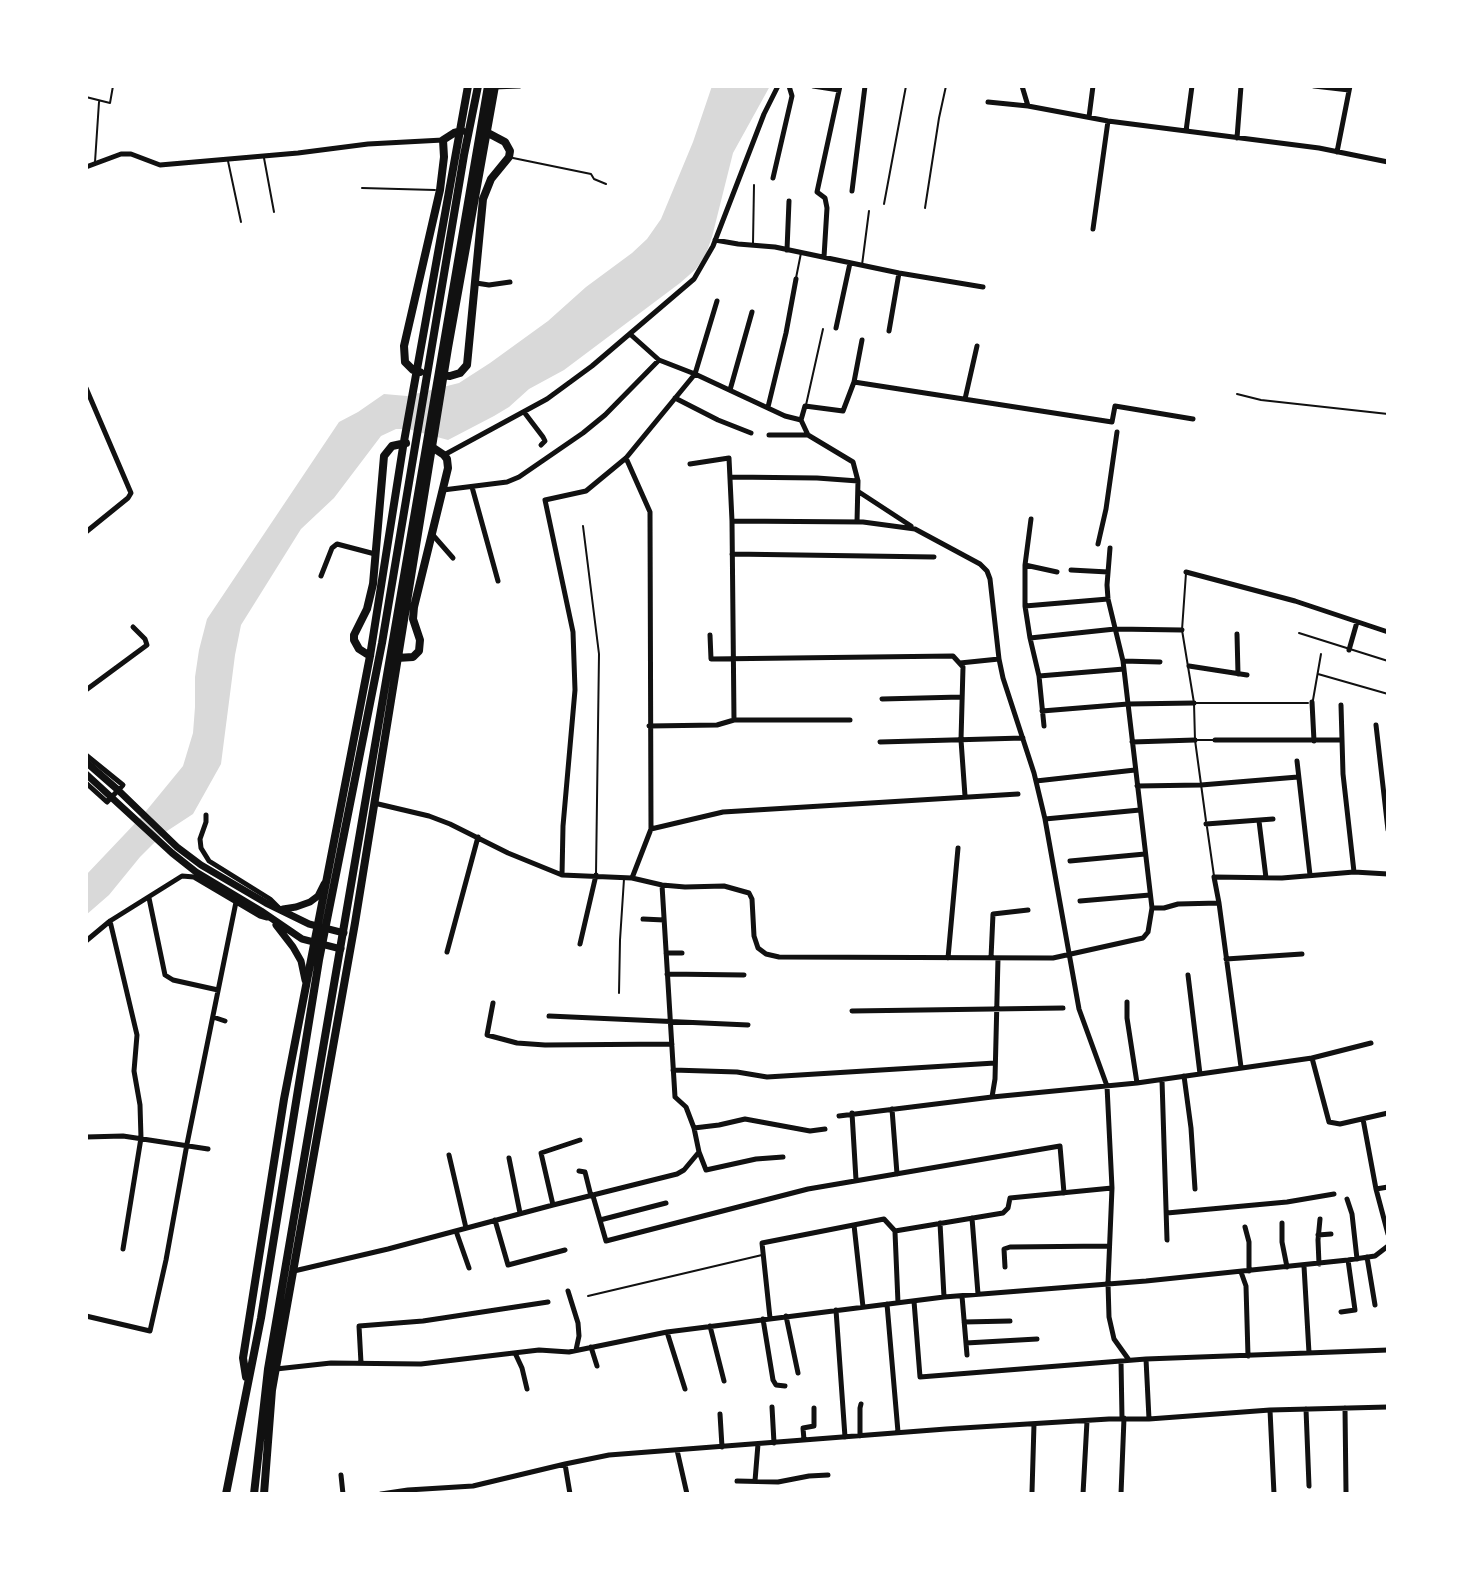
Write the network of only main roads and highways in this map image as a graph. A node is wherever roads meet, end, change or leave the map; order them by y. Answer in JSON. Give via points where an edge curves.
{"nodes":[{"id":1,"x":468,"y":86,"type":"edge"},
{"id":2,"x":478,"y":86,"type":"edge"},
{"id":3,"x":492,"y":86,"type":"edge"},
{"id":4,"x":464,"y":131,"type":"junction"},
{"id":5,"x":488,"y":133,"type":"junction"},
{"id":6,"x":370,"y":656,"type":"junction"},
{"id":7,"x":397,"y":658,"type":"junction"},
{"id":8,"x":86,"y":762,"type":"edge"},
{"id":9,"x":86,"y":774,"type":"edge"},
{"id":10,"x":369,"y":802,"type":"junction"},
{"id":11,"x":331,"y":875,"type":"junction"},
{"id":12,"x":263,"y":907,"type":"junction"},
{"id":13,"x":280,"y":909,"type":"junction"},
{"id":14,"x":272,"y":920,"type":"junction"},
{"id":15,"x":321,"y":928,"type":"junction"},
{"id":16,"x":344,"y":933,"type":"junction"},
{"id":17,"x":318,"y":944,"type":"junction"},
{"id":18,"x":341,"y":949,"type":"junction"},
{"id":19,"x":306,"y":982,"type":"junction"},
{"id":20,"x":280,"y":1125,"type":"junction"},
{"id":21,"x":293,"y":1127,"type":"junction"},
{"id":22,"x":272,"y":1369,"type":"junction"},
{"id":23,"x":247,"y":1386,"type":"junction"},
{"id":24,"x":226,"y":1494,"type":"edge"},
{"id":25,"x":254,"y":1494,"type":"edge"},
{"id":26,"x":264,"y":1494,"type":"edge"}],
"edges":[{"from":1,"to":4,"type":"highway"},
{"from":2,"to":4,"type":"highway"},
{"from":3,"to":5,"type":"highway"},
{"from":3,"to":10,"type":"highway","via":[[475,157]]},
{"from":4,"to":5,"type":"highway","via":[[443,140],[440,190],[403,357],[408,366],[424,373],[450,376],[460,373],[469,358],[483,199],[510,151]]},
{"from":4,"to":6,"type":"highway"},
{"from":4,"to":11,"type":"highway","via":[[382,643]]},
{"from":5,"to":7,"type":"highway"},
{"from":6,"to":7,"type":"highway","via":[[354,640],[370,598],[384,462],[388,449],[406,443],[435,449],[448,463],[414,607],[419,651]]},
{"from":6,"to":11,"type":"highway"},
{"from":7,"to":10,"type":"highway"},
{"from":8,"to":12,"type":"main road","via":[[189,856]]},
{"from":9,"to":12,"type":"main road","via":[[184,863]]},
{"from":10,"to":16,"type":"highway"},
{"from":10,"to":22,"type":"highway","via":[[355,923]]},
{"from":11,"to":13,"type":"main road","via":[[314,899]]},
{"from":11,"to":15,"type":"highway"},
{"from":12,"to":13,"type":"main road"},
{"from":12,"to":14,"type":"main road"},
{"from":13,"to":15,"type":"main road"},
{"from":14,"to":17,"type":"main road"},
{"from":14,"to":19,"type":"main road","via":[[301,961]]},
{"from":15,"to":16,"type":"main road"},
{"from":15,"to":17,"type":"highway"},
{"from":16,"to":18,"type":"highway"},
{"from":17,"to":18,"type":"main road"},
{"from":17,"to":19,"type":"highway"},
{"from":17,"to":21,"type":"highway"},
{"from":18,"to":22,"type":"highway"},
{"from":19,"to":20,"type":"highway"},
{"from":20,"to":21,"type":"highway"},
{"from":20,"to":23,"type":"highway","via":[[243,1358]]},
{"from":21,"to":23,"type":"highway"},
{"from":22,"to":25,"type":"highway"},
{"from":22,"to":26,"type":"highway"},
{"from":23,"to":24,"type":"highway"}]}
